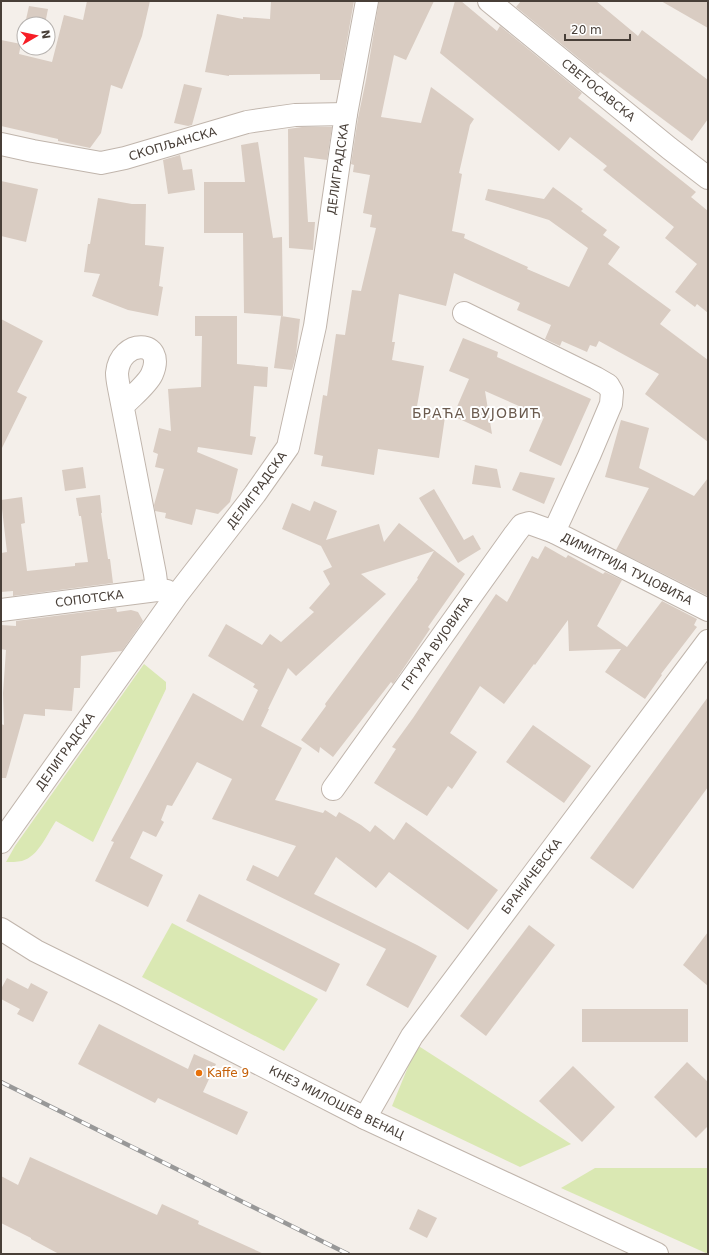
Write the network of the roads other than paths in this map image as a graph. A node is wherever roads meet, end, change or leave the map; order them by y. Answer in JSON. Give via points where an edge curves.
{"nodes":[{"id":1,"x":367,"y":1,"type":"edge"},
{"id":2,"x":490,"y":1,"type":"edge"},
{"id":3,"x":346,"y":114,"type":"junction"},
{"id":4,"x":1,"y":144,"type":"edge"},
{"id":5,"x":708,"y":178,"type":"edge"},
{"id":6,"x":464,"y":313,"type":"dead end"},
{"id":7,"x":123,"y":406,"type":"dead end"},
{"id":8,"x":554,"y":532,"type":"junction"},
{"id":9,"x":166,"y":593,"type":"junction"},
{"id":10,"x":1,"y":610,"type":"edge"},
{"id":11,"x":708,"y":610,"type":"edge"},
{"id":12,"x":708,"y":641,"type":"edge"},
{"id":13,"x":333,"y":789,"type":"dead end"},
{"id":14,"x":1,"y":842,"type":"edge"},
{"id":15,"x":1,"y":929,"type":"edge"},
{"id":16,"x":365,"y":1118,"type":"junction"},
{"id":17,"x":657,"y":1254,"type":"edge"}],
"edges":[{"from":1,"to":3,"type":"street","name":"ДЕЛИГРАДСКА"},
{"from":2,"to":5,"type":"street","name":"СВЕТОСАВСКА"},
{"from":3,"to":4,"type":"street","name":"СКОПЉАНСКА","via":[[295,115],[247,122],[101,163]]},
{"from":3,"to":9,"type":"street","name":"ДЕЛИГРАДСКА","via":[[316,326],[288,447],[256,494]]},
{"from":6,"to":8,"type":"street","name":"ДИМИТРИЈА ТУЦОВИЋА","via":[[596,378],[608,385],[612,392],[611,404]]},
{"from":7,"to":9,"type":"street","via":[[155,574]]},
{"from":8,"to":11,"type":"street","name":"ДИМИТРИЈА ТУЦОВИЋА"},
{"from":8,"to":13,"type":"street","name":"ГРГУРА ВУЈОВИЋА","via":[[529,523],[522,525]]},
{"from":9,"to":10,"type":"street","name":"СОПОТСКА"},
{"from":9,"to":14,"type":"street","name":"ДЕЛИГРАДСКА"},
{"from":12,"to":16,"type":"street","name":"БРАНИЧЕВСКА","via":[[412,1036]]},
{"from":15,"to":16,"type":"street","name":"КНЕЗ МИЛОШЕВ ВЕНАЦ","via":[[36,951]]},
{"from":16,"to":17,"type":"street","name":"КНЕЗ МИЛОШЕВ ВЕНАЦ"}]}
